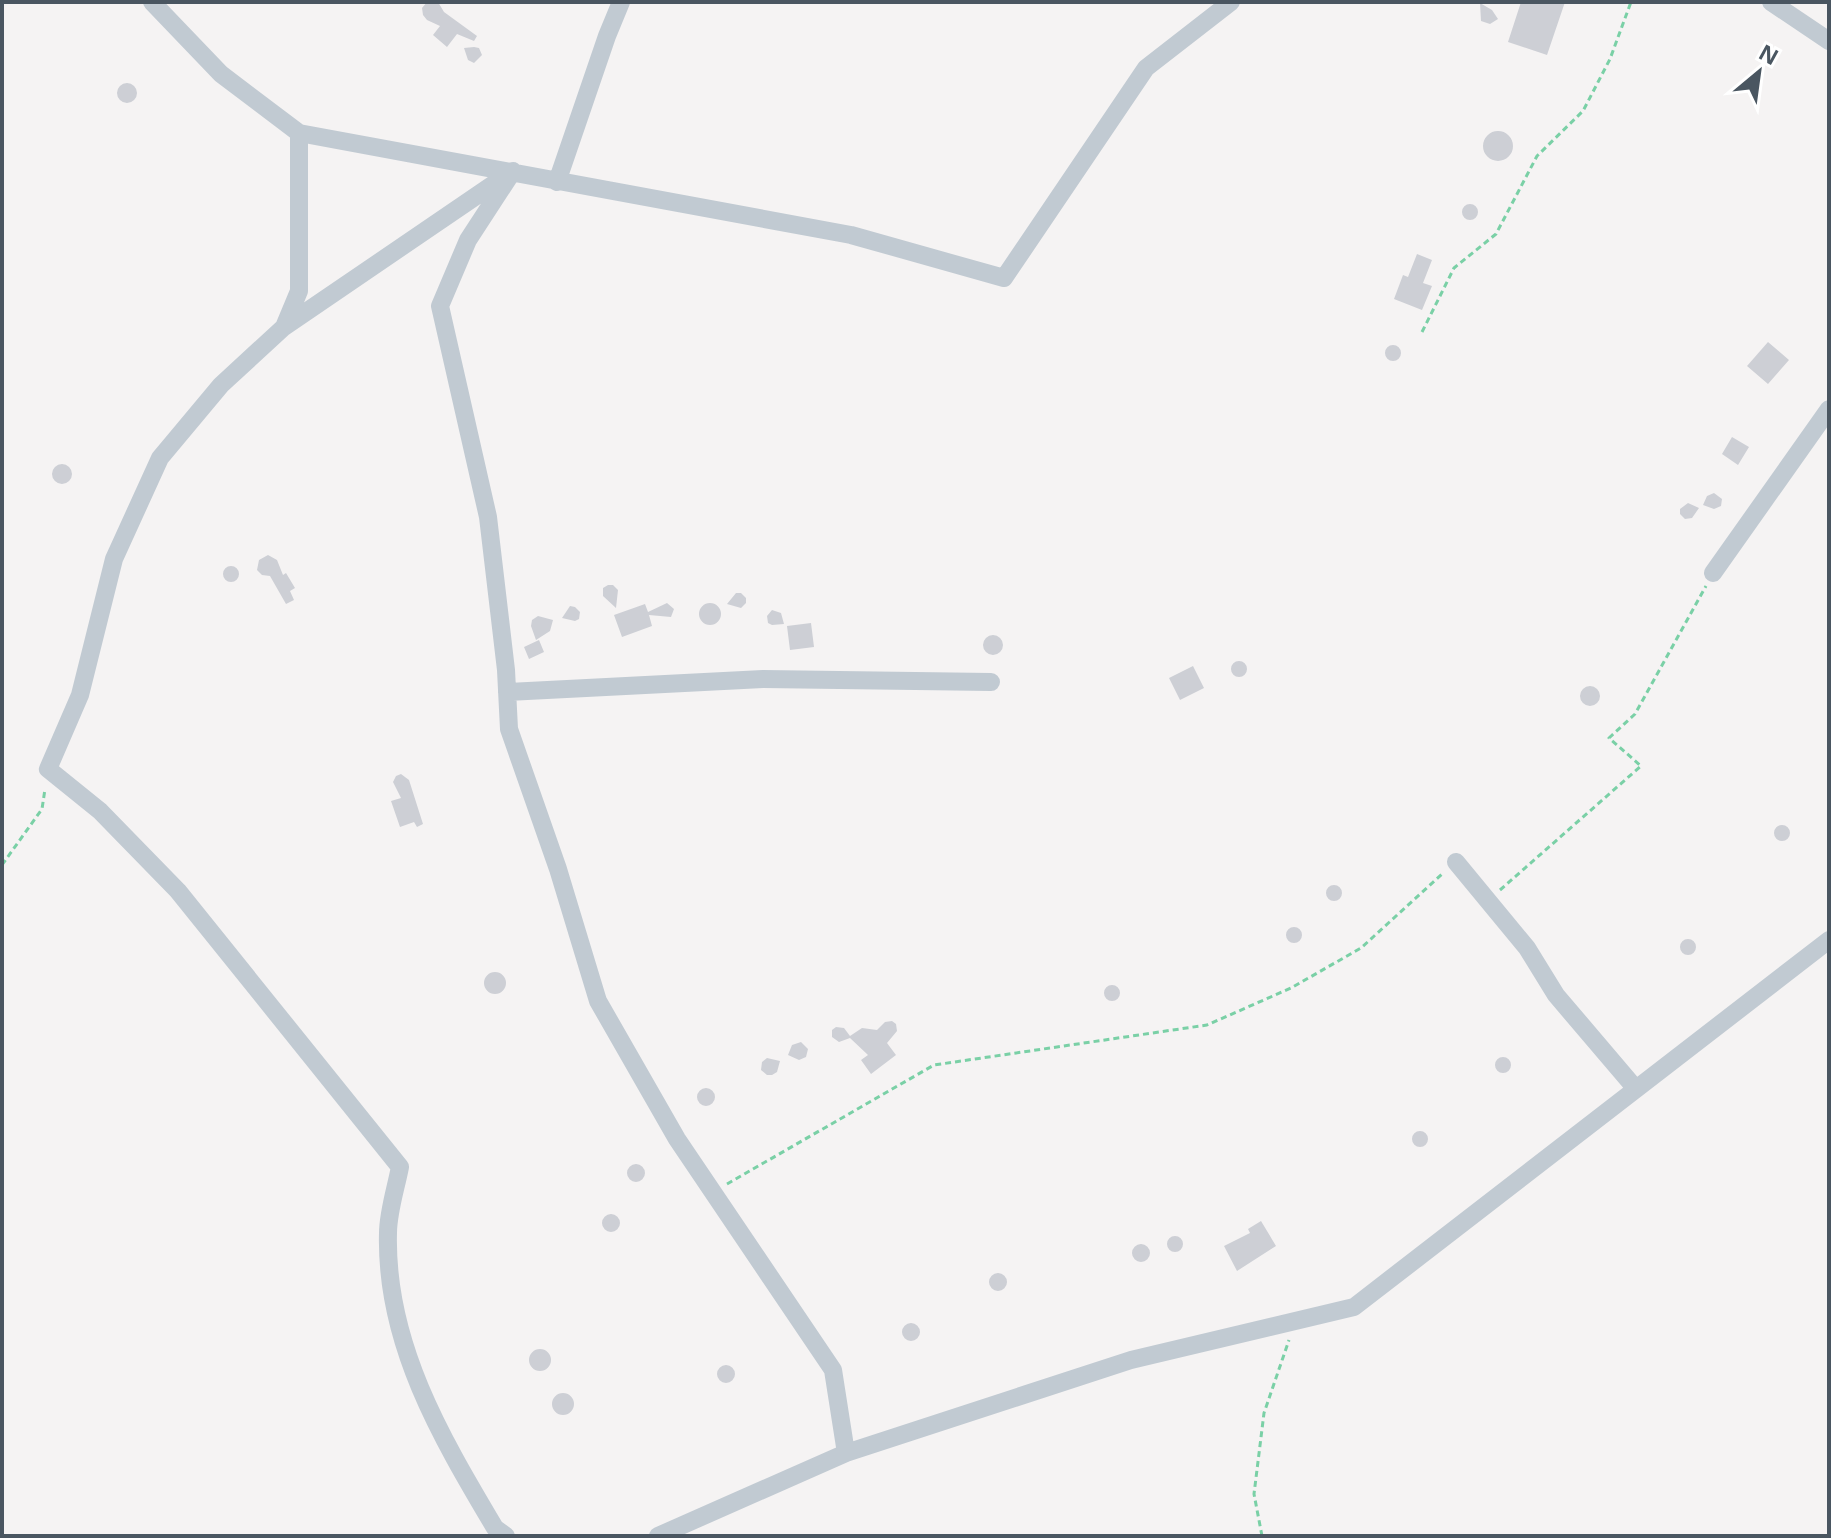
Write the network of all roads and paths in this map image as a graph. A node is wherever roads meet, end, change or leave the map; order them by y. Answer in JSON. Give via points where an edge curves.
{"nodes":[{"id":1,"x":152,"y":2,"type":"edge"},
{"id":2,"x":621,"y":2,"type":"edge"},
{"id":3,"x":1231,"y":2,"type":"edge"},
{"id":4,"x":1631,"y":2,"type":"edge"},
{"id":5,"x":1771,"y":2,"type":"edge"},
{"id":6,"x":1829,"y":41,"type":"edge"},
{"id":7,"x":299,"y":133,"type":"junction"},
{"id":8,"x":513,"y":171,"type":"junction"},
{"id":9,"x":557,"y":182,"type":"junction"},
{"id":10,"x":284,"y":327,"type":"junction"},
{"id":11,"x":1422,"y":332,"type":"dead end"},
{"id":12,"x":1829,"y":409,"type":"edge"},
{"id":13,"x":1713,"y":573,"type":"joint"},
{"id":14,"x":991,"y":682,"type":"dead end"},
{"id":15,"x":507,"y":692,"type":"junction"},
{"id":16,"x":48,"y":769,"type":"junction"},
{"id":17,"x":1456,"y":862,"type":"joint"},
{"id":18,"x":2,"y":865,"type":"edge"},
{"id":19,"x":1488,"y":901,"type":"junction"},
{"id":20,"x":1829,"y":940,"type":"edge"},
{"id":21,"x":1636,"y":1089,"type":"junction"},
{"id":22,"x":713,"y":1192,"type":"junction"},
{"id":23,"x":1295,"y":1321,"type":"junction"},
{"id":24,"x":846,"y":1453,"type":"junction"},
{"id":25,"x":506,"y":1536,"type":"edge"},
{"id":26,"x":658,"y":1536,"type":"edge"},
{"id":27,"x":1262,"y":1536,"type":"edge"}],
"edges":[{"from":1,"to":7,"type":"street","via":[[221,74]]},
{"from":2,"to":9,"type":"street"},
{"from":3,"to":9,"type":"street","via":[[1146,68],[1004,278],[851,235]]},
{"from":4,"to":11,"type":"path","via":[[1583,111],[1537,156],[1496,234],[1454,268]]},
{"from":5,"to":6,"type":"street"},
{"from":7,"to":8,"type":"street"},
{"from":7,"to":10,"type":"street","via":[[299,291]]},
{"from":8,"to":9,"type":"street"},
{"from":8,"to":10,"type":"street"},
{"from":8,"to":15,"type":"street","via":[[468,240],[440,306],[488,517]]},
{"from":10,"to":16,"type":"street","via":[[221,385],[160,458],[114,559],[80,695]]},
{"from":12,"to":13,"type":"street"},
{"from":13,"to":19,"type":"path","via":[[1635,714],[1609,738],[1641,766]]},
{"from":14,"to":15,"type":"street","via":[[763,679]]},
{"from":15,"to":22,"type":"street","via":[[509,729],[598,1001]]},
{"from":16,"to":18,"type":"path","via":[[42,809]]},
{"from":16,"to":25,"type":"street","via":[[100,811],[178,891],[400,1167],[388,1231],[391,1291],[406,1356],[444,1443],[495,1528]]},
{"from":17,"to":19,"type":"street"},
{"from":17,"to":22,"type":"path","via":[[1361,948],[1291,988],[1207,1025],[934,1065]]},
{"from":19,"to":21,"type":"street","via":[[1527,948],[1556,995]]},
{"from":20,"to":21,"type":"street"},
{"from":21,"to":23,"type":"street","via":[[1354,1307]]},
{"from":22,"to":24,"type":"street","via":[[833,1370]]},
{"from":23,"to":24,"type":"street","via":[[1131,1360]]},
{"from":23,"to":27,"type":"path","via":[[1264,1413],[1254,1494]]},
{"from":24,"to":26,"type":"street"}]}
